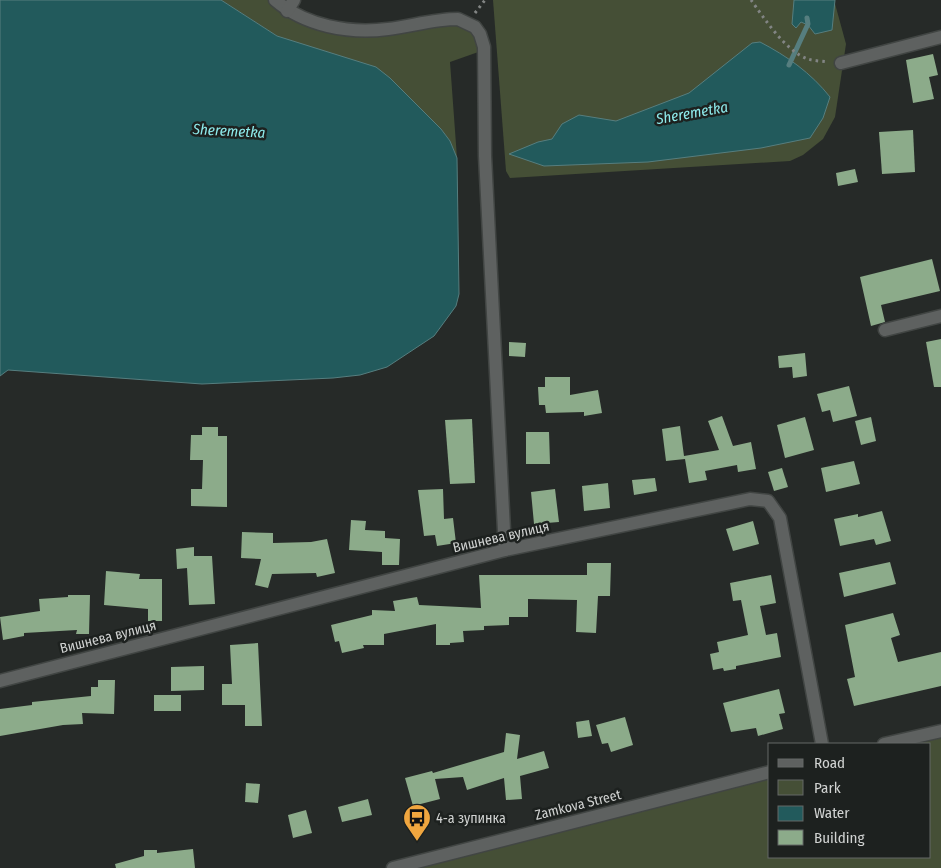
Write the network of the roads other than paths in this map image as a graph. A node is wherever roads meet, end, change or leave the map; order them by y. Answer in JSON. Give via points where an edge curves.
{"nodes":[{"id":1,"x":274,"y":0,"type":"edge"},
{"id":2,"x":291,"y":5,"type":"edge"},
{"id":3,"x":941,"y":37,"type":"edge"},
{"id":4,"x":841,"y":63,"type":"road end"},
{"id":5,"x":941,"y":316,"type":"edge"},
{"id":6,"x":885,"y":330,"type":"dead end"},
{"id":7,"x":505,"y":550,"type":"junction"},
{"id":8,"x":0,"y":681,"type":"edge"},
{"id":9,"x":941,"y":731,"type":"edge"},
{"id":10,"x":822,"y":743,"type":"edge"},
{"id":11,"x":888,"y":743,"type":"edge"},
{"id":12,"x":768,"y":773,"type":"edge"},
{"id":13,"x":393,"y":868,"type":"edge"}],
"edges":[{"from":1,"to":2,"type":"street"},
{"from":2,"to":7,"type":"street","via":[[314,22],[358,30],[458,19],[468,22],[480,34],[485,63],[485,156]]},
{"from":3,"to":4,"type":"street"},
{"from":5,"to":6,"type":"street"},
{"from":7,"to":8,"type":"street","name":"Вишнева вулиця"},
{"from":7,"to":10,"type":"street","name":"Вишнева вулиця","via":[[750,499],[768,501],[780,518]]},
{"from":9,"to":11,"type":"street"},
{"from":12,"to":13,"type":"street","name":"Zamkova Street"}]}
